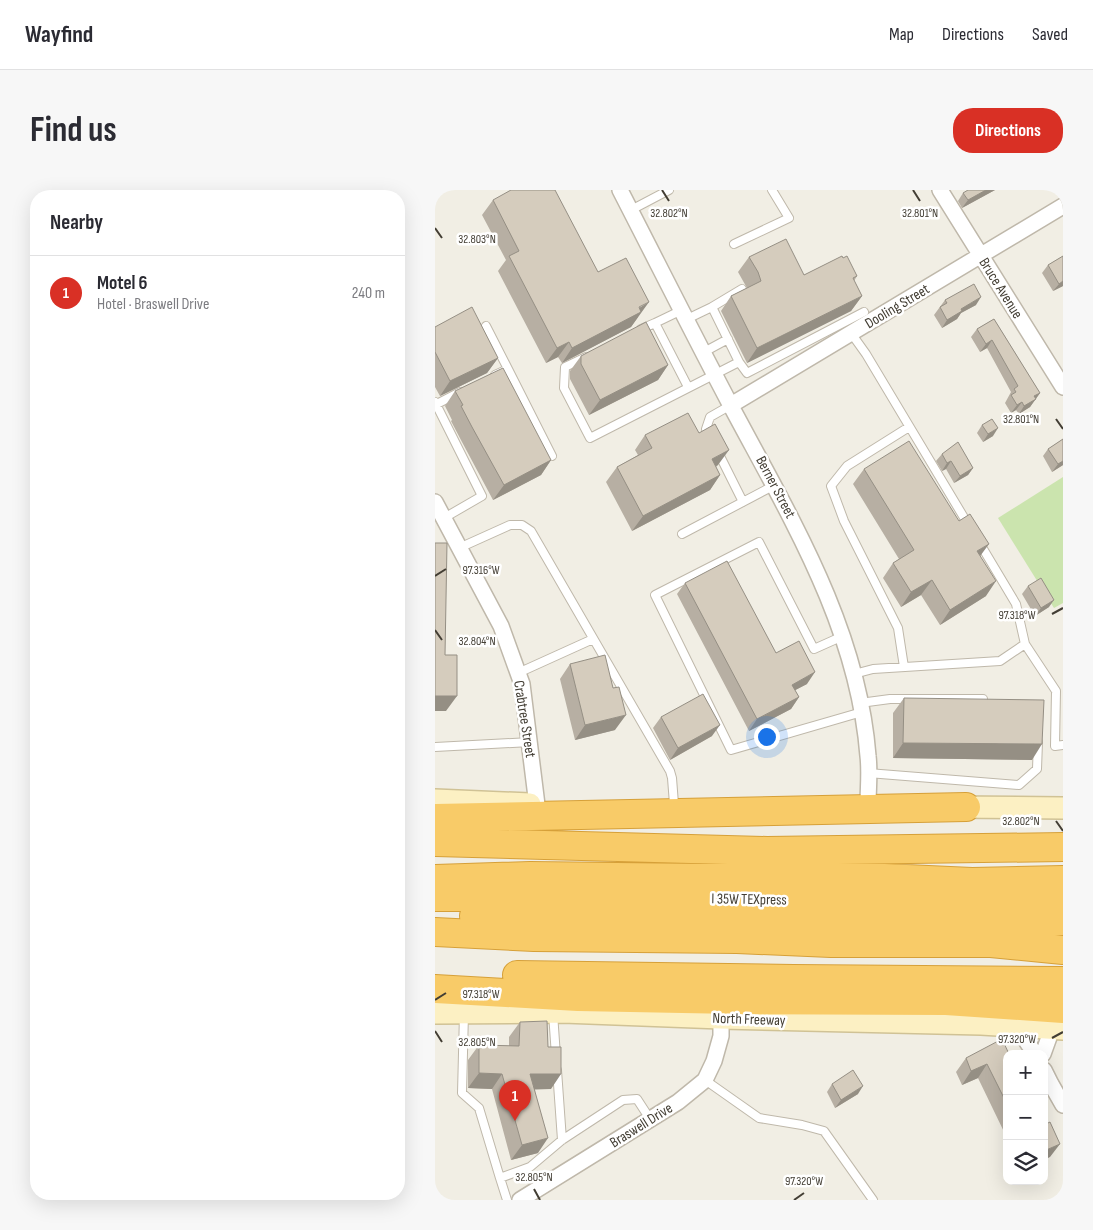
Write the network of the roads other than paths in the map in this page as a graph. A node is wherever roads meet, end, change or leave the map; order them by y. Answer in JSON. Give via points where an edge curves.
{"nodes":[{"id":1,"x":620,"y":190,"type":"edge"},
{"id":2,"x":669,"y":190,"type":"edge"},
{"id":3,"x":772,"y":190,"type":"edge"},
{"id":4,"x":940,"y":190,"type":"edge"},
{"id":5,"x":1063,"y":206,"type":"edge"},
{"id":6,"x":631,"y":210,"type":"junction"},
{"id":7,"x":734,"y":244,"type":"dead end"},
{"id":8,"x":981,"y":256,"type":"junction"},
{"id":9,"x":742,"y":289,"type":"edge"},
{"id":10,"x":712,"y":307,"type":"junction"},
{"id":11,"x":864,"y":312,"type":"dead end"},
{"id":12,"x":684,"y":314,"type":"junction"},
{"id":13,"x":655,"y":323,"type":"junction"},
{"id":14,"x":486,"y":326,"type":"dead end"},
{"id":15,"x":632,"y":333,"type":"edge"},
{"id":16,"x":851,"y":333,"type":"junction"},
{"id":17,"x":728,"y":339,"type":"junction"},
{"id":18,"x":703,"y":352,"type":"junction"},
{"id":19,"x":590,"y":355,"type":"edge"},
{"id":20,"x":739,"y":362,"type":"junction"},
{"id":21,"x":508,"y":369,"type":"junction"},
{"id":22,"x":715,"y":373,"type":"junction"},
{"id":23,"x":490,"y":378,"type":"edge"},
{"id":24,"x":1063,"y":386,"type":"edge"},
{"id":25,"x":472,"y":387,"type":"edge"},
{"id":26,"x":688,"y":387,"type":"junction"},
{"id":27,"x":435,"y":404,"type":"edge"},
{"id":28,"x":731,"y":405,"type":"junction"},
{"id":29,"x":909,"y":427,"type":"junction"},
{"id":30,"x":552,"y":456,"type":"dead end"},
{"id":31,"x":775,"y":486,"type":"junction"},
{"id":32,"x":435,"y":502,"type":"edge"},
{"id":33,"x":743,"y":502,"type":"junction"},
{"id":34,"x":444,"y":518,"type":"junction"},
{"id":35,"x":682,"y":534,"type":"dead end"},
{"id":36,"x":459,"y":548,"type":"junction"},
{"id":37,"x":843,"y":636,"type":"junction"},
{"id":38,"x":593,"y":639,"type":"junction"},
{"id":39,"x":1025,"y":644,"type":"junction"},
{"id":40,"x":904,"y":667,"type":"junction"},
{"id":41,"x":518,"y":672,"type":"junction"},
{"id":42,"x":853,"y":674,"type":"junction"},
{"id":43,"x":1059,"y":695,"type":"edge"},
{"id":44,"x":994,"y":700,"type":"edge"},
{"id":45,"x":861,"y":708,"type":"junction"},
{"id":46,"x":1039,"y":730,"type":"edge"},
{"id":47,"x":530,"y":742,"type":"junction"},
{"id":48,"x":1063,"y":745,"type":"edge"},
{"id":49,"x":435,"y":747,"type":"edge"},
{"id":50,"x":868,"y":773,"type":"junction"},
{"id":51,"x":435,"y":800,"type":"edge"},
{"id":52,"x":674,"y":804,"type":"junction"},
{"id":53,"x":537,"y":805,"type":"junction"},
{"id":54,"x":868,"y":805,"type":"junction"},
{"id":55,"x":966,"y":807,"type":"junction"},
{"id":56,"x":1063,"y":808,"type":"edge"},
{"id":57,"x":435,"y":818,"type":"edge"},
{"id":58,"x":435,"y":842,"type":"edge"},
{"id":59,"x":1063,"y":847,"type":"edge"},
{"id":60,"x":435,"y":879,"type":"edge"},
{"id":61,"x":1063,"y":880,"type":"edge"},
{"id":62,"x":435,"y":897,"type":"edge"},
{"id":63,"x":1063,"y":900,"type":"edge"},
{"id":64,"x":435,"y":916,"type":"edge"},
{"id":65,"x":1063,"y":921,"type":"edge"},
{"id":66,"x":435,"y":932,"type":"edge"},
{"id":67,"x":1063,"y":950,"type":"edge"},
{"id":68,"x":435,"y":974,"type":"edge"},
{"id":69,"x":1063,"y":981,"type":"edge"},
{"id":70,"x":435,"y":989,"type":"edge"},
{"id":71,"x":553,"y":1012,"type":"junction"},
{"id":72,"x":435,"y":1013,"type":"edge"},
{"id":73,"x":464,"y":1013,"type":"junction"},
{"id":74,"x":721,"y":1018,"type":"junction"},
{"id":75,"x":1059,"y":1022,"type":"edge"},
{"id":76,"x":1017,"y":1027,"type":"junction"},
{"id":77,"x":1032,"y":1050,"type":"edge"},
{"id":78,"x":1045,"y":1050,"type":"edge"},
{"id":79,"x":1048,"y":1078,"type":"edge"},
{"id":80,"x":705,"y":1080,"type":"junction"},
{"id":81,"x":1063,"y":1104,"type":"edge"},
{"id":82,"x":650,"y":1119,"type":"junction"},
{"id":83,"x":562,"y":1140,"type":"junction"},
{"id":84,"x":500,"y":1178,"type":"junction"},
{"id":85,"x":507,"y":1200,"type":"edge"},
{"id":86,"x":521,"y":1200,"type":"edge"},
{"id":87,"x":873,"y":1200,"type":"edge"}],
"edges":[{"from":1,"to":6,"type":"street","name":"Berner Street"},
{"from":2,"to":6,"type":"lane"},
{"from":3,"to":7,"type":"lane","via":[[789,218]]},
{"from":4,"to":8,"type":"street","name":"Bruce Avenue"},
{"from":5,"to":8,"type":"street","name":"Dooling Street"},
{"from":6,"to":12,"type":"street","name":"Berner Street"},
{"from":8,"to":16,"type":"street","name":"Dooling Street"},
{"from":8,"to":24,"type":"street","name":"Bruce Avenue"},
{"from":9,"to":10,"type":"lane"},
{"from":10,"to":12,"type":"lane"},
{"from":10,"to":17,"type":"lane"},
{"from":11,"to":20,"type":"lane","via":[[747,373]]},
{"from":12,"to":13,"type":"lane"},
{"from":12,"to":18,"type":"street","name":"Berner Street"},
{"from":13,"to":15,"type":"lane"},
{"from":13,"to":26,"type":"lane"},
{"from":14,"to":21,"type":"lane"},
{"from":16,"to":28,"type":"street","name":"Dooling Street"},
{"from":16,"to":29,"type":"lane"},
{"from":17,"to":18,"type":"lane"},
{"from":17,"to":20,"type":"lane"},
{"from":18,"to":22,"type":"street","name":"Berner Street"},
{"from":19,"to":26,"type":"lane","via":[[565,367],[564,388],[590,438]]},
{"from":20,"to":22,"type":"lane"},
{"from":21,"to":23,"type":"lane"},
{"from":21,"to":30,"type":"lane"},
{"from":22,"to":26,"type":"lane"},
{"from":22,"to":28,"type":"street","name":"Berner Street"},
{"from":25,"to":27,"type":"lane"},
{"from":27,"to":34,"type":"lane","via":[[482,496]]},
{"from":28,"to":31,"type":"street","name":"Berner Street"},
{"from":28,"to":33,"type":"lane","via":[[710,417],[706,429]]},
{"from":29,"to":39,"type":"lane","via":[[1017,604]]},
{"from":29,"to":40,"type":"lane","via":[[847,466],[831,486],[844,521],[898,628]]},
{"from":31,"to":33,"type":"lane"},
{"from":31,"to":37,"type":"street","name":"Berner Street","via":[[821,579]]},
{"from":32,"to":34,"type":"street","name":"Crabtree Street"},
{"from":33,"to":35,"type":"lane"},
{"from":34,"to":36,"type":"street","name":"Crabtree Street"},
{"from":36,"to":38,"type":"lane","via":[[510,525],[521,525],[531,531]]},
{"from":36,"to":41,"type":"street","name":"Crabtree Street","via":[[501,626]]},
{"from":37,"to":42,"type":"street","name":"Berner Street"},
{"from":37,"to":45,"type":"lane","via":[[814,649],[759,542],[655,595],[731,750]]},
{"from":38,"to":41,"type":"lane"},
{"from":38,"to":52,"type":"lane","via":[[669,771]]},
{"from":39,"to":40,"type":"lane","via":[[1001,661]]},
{"from":39,"to":43,"type":"lane"},
{"from":40,"to":42,"type":"lane"},
{"from":41,"to":47,"type":"street","name":"Crabtree Street"},
{"from":42,"to":45,"type":"street","name":"Berner Street"},
{"from":43,"to":48,"type":"lane","via":[[1055,746]]},
{"from":44,"to":45,"type":"lane","via":[[891,699]]},
{"from":45,"to":50,"type":"street","name":"Berner Street","via":[[869,756]]},
{"from":46,"to":50,"type":"lane","via":[[1037,769],[1019,785]]},
{"from":47,"to":49,"type":"lane"},
{"from":47,"to":53,"type":"street","name":"Crabtree Street"},
{"from":50,"to":54,"type":"street","name":"Berner Street"},
{"from":51,"to":53,"type":"main road"},
{"from":52,"to":53,"type":"main road"},
{"from":52,"to":54,"type":"main road"},
{"from":54,"to":55,"type":"main road"},
{"from":55,"to":56,"type":"main road"},
{"from":55,"to":57,"type":"highway"},
{"from":58,"to":59,"type":"highway","via":[[767,851]]},
{"from":60,"to":61,"type":"highway","via":[[529,876]]},
{"from":62,"to":63,"type":"highway","name":"I 35W TEXpress","via":[[982,903]]},
{"from":64,"to":65,"type":"highway","name":"I 35W TEXpress","via":[[983,923]]},
{"from":66,"to":67,"type":"highway","via":[[534,937],[991,944]]},
{"from":68,"to":69,"type":"highway"},
{"from":70,"to":75,"type":"highway","via":[[597,997],[946,1002]]},
{"from":71,"to":73,"type":"main road","name":"North Freeway"},
{"from":71,"to":74,"type":"main road","name":"North Freeway"},
{"from":71,"to":83,"type":"lane"},
{"from":72,"to":73,"type":"main road","name":"North Freeway"},
{"from":73,"to":84,"type":"lane","via":[[462,1093],[479,1108]]},
{"from":74,"to":76,"type":"main road","name":"North Freeway"},
{"from":74,"to":80,"type":"street","name":"Braswell Drive","via":[[719,1044]]},
{"from":75,"to":76,"type":"main road","name":"North Freeway"},
{"from":75,"to":78,"type":"street"},
{"from":76,"to":77,"type":"street"},
{"from":79,"to":81,"type":"street"},
{"from":80,"to":82,"type":"street","name":"Braswell Drive"},
{"from":80,"to":87,"type":"lane","via":[[759,1118],[824,1131]]},
{"from":82,"to":83,"type":"lane","via":[[637,1099],[623,1100]]},
{"from":82,"to":86,"type":"street","name":"Braswell Drive"},
{"from":83,"to":84,"type":"lane","via":[[531,1167]]},
{"from":84,"to":85,"type":"lane"}]}
